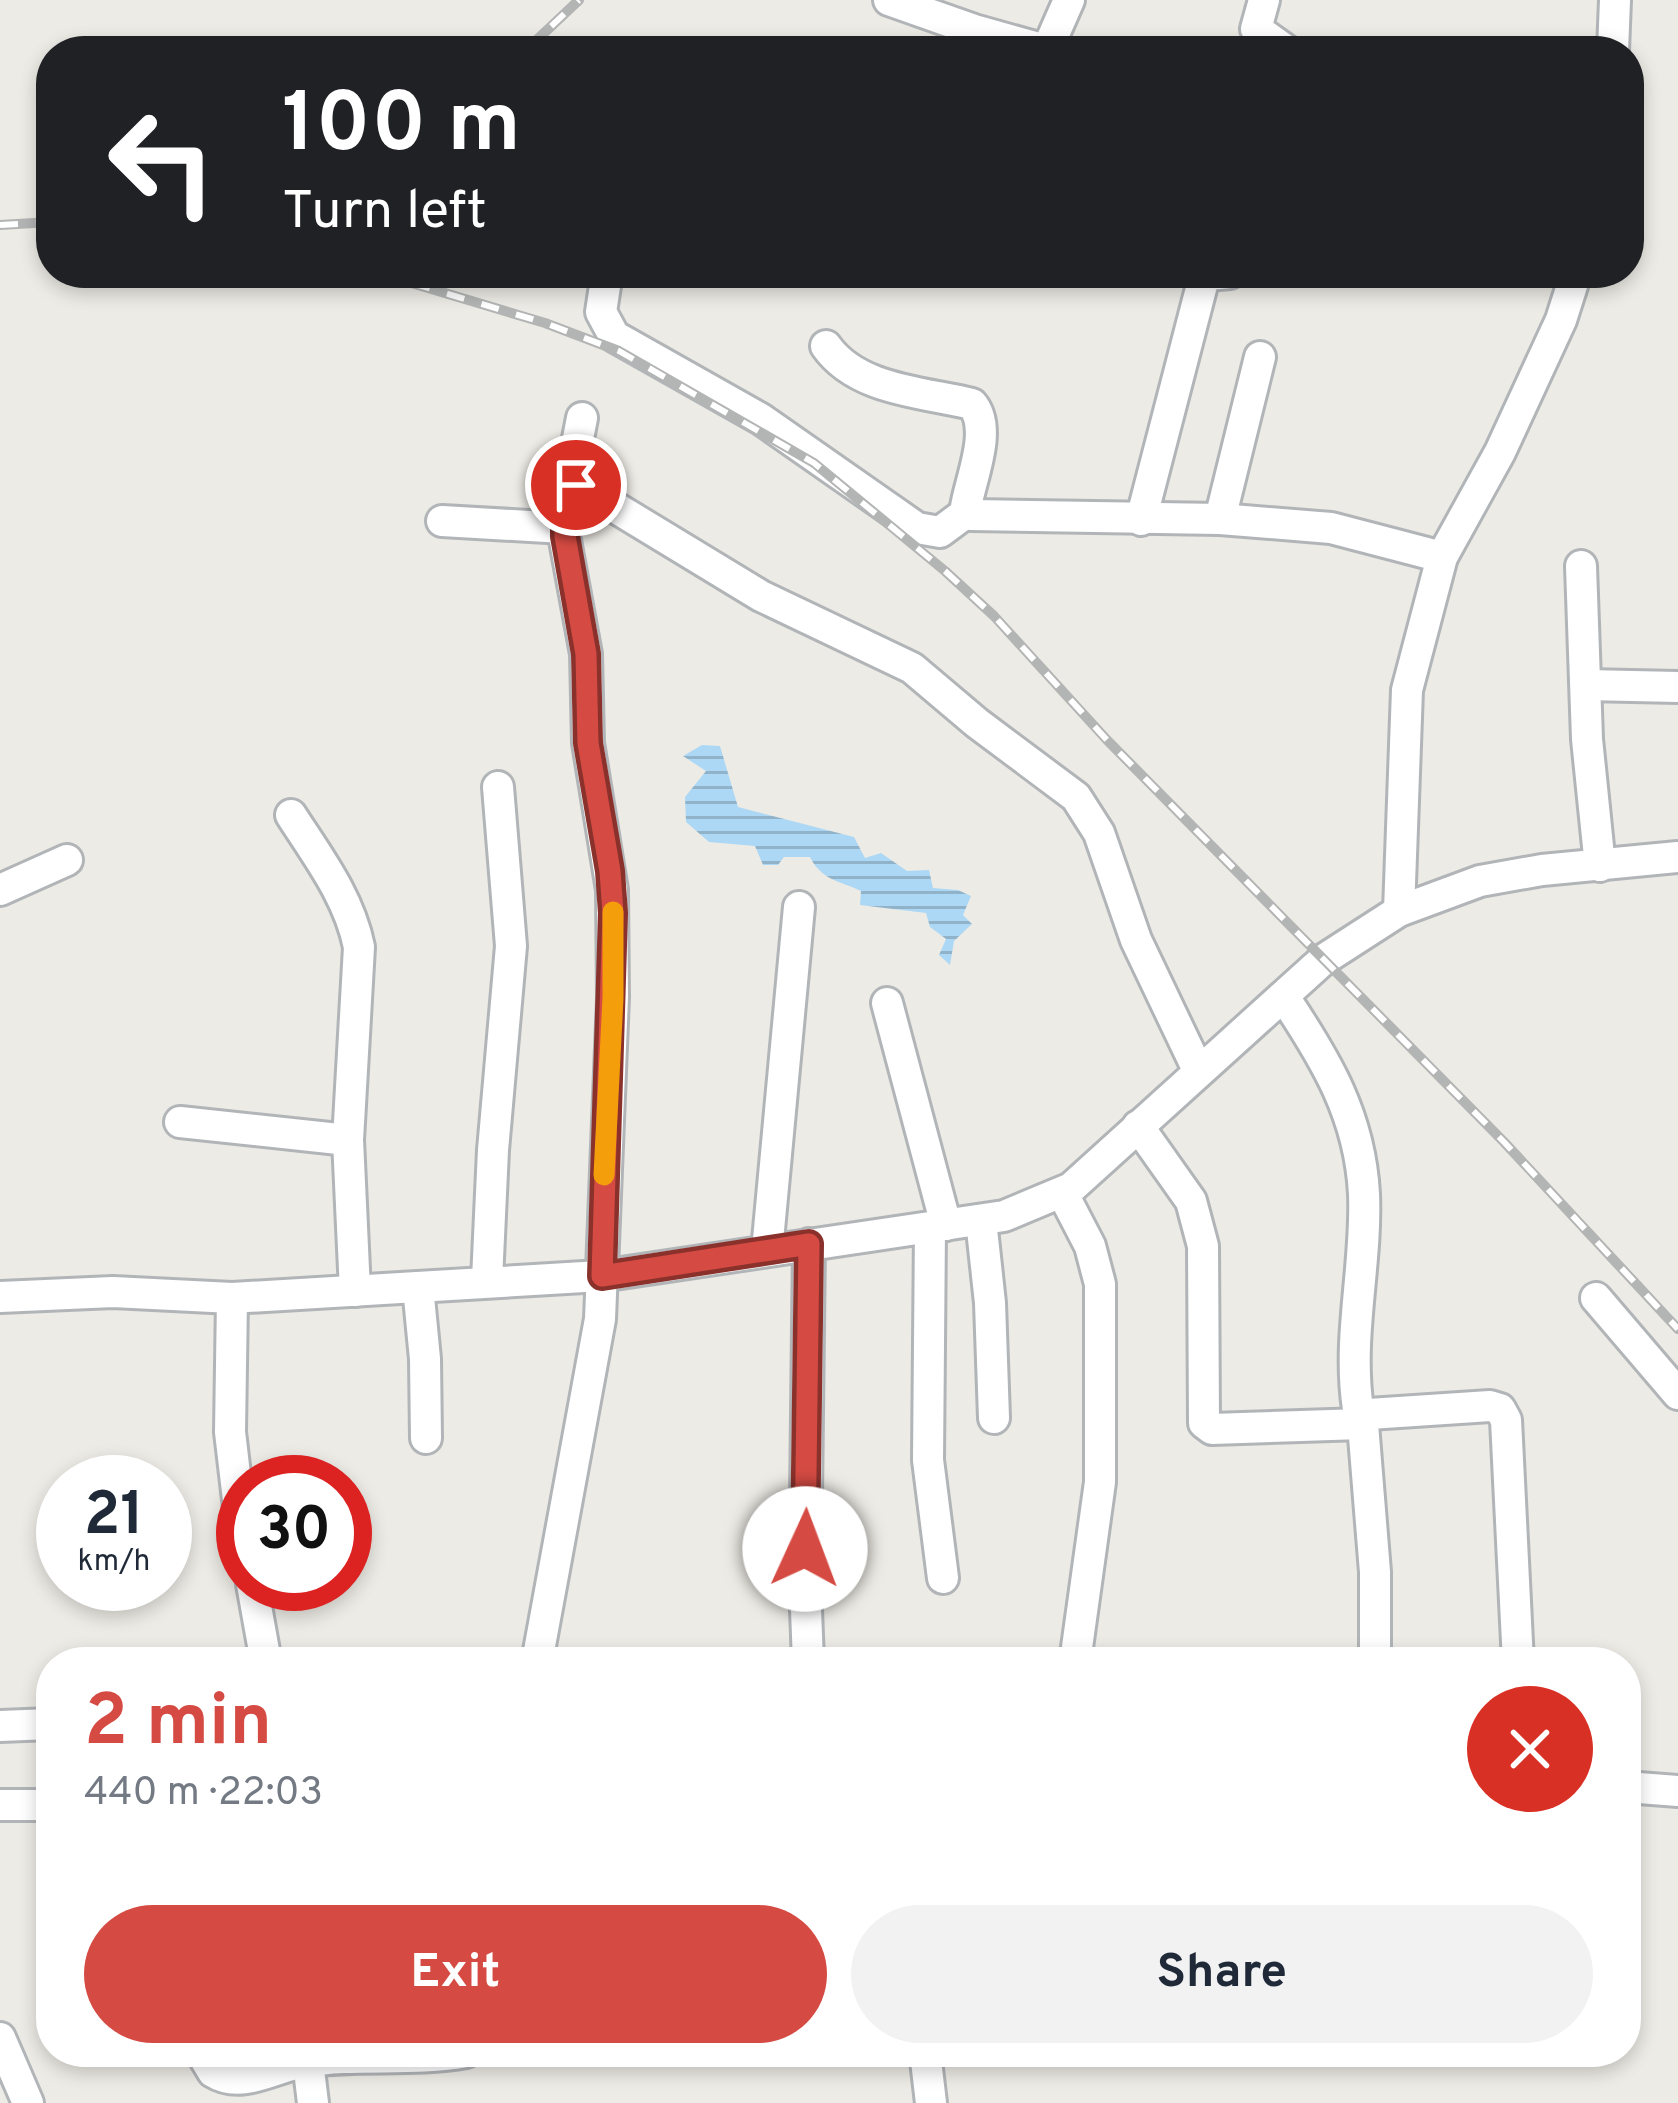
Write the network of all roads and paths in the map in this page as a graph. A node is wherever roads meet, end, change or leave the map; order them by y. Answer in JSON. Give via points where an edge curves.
{"nodes":[{"id":1,"x":890,"y":0,"type":"edge"},
{"id":2,"x":1070,"y":0,"type":"edge"},
{"id":3,"x":1264,"y":0,"type":"edge"},
{"id":4,"x":1615,"y":0,"type":"edge"},
{"id":5,"x":995,"y":36,"type":"edge"},
{"id":6,"x":1054,"y":36,"type":"edge"},
{"id":7,"x":1267,"y":36,"type":"edge"},
{"id":8,"x":1614,"y":36,"type":"edge"},
{"id":9,"x":605,"y":288,"type":"edge"},
{"id":10,"x":1201,"y":288,"type":"edge"},
{"id":11,"x":1571,"y":288,"type":"edge"},
{"id":12,"x":826,"y":346,"type":"dead end"},
{"id":13,"x":1260,"y":358,"type":"dead end"},
{"id":14,"x":582,"y":418,"type":"dead end"},
{"id":15,"x":568,"y":490,"type":"junction"},
{"id":16,"x":968,"y":512,"type":"junction"},
{"id":17,"x":1220,"y":519,"type":"junction"},
{"id":18,"x":442,"y":520,"type":"dead end"},
{"id":19,"x":1141,"y":520,"type":"junction"},
{"id":20,"x":565,"y":528,"type":"junction"},
{"id":21,"x":1442,"y":557,"type":"junction"},
{"id":22,"x":1581,"y":566,"type":"dead end"},
{"id":23,"x":1586,"y":685,"type":"junction"},
{"id":24,"x":1678,"y":687,"type":"edge"},
{"id":25,"x":498,"y":787,"type":"dead end"},
{"id":26,"x":291,"y":815,"type":"dead end"},
{"id":27,"x":1678,"y":856,"type":"edge"},
{"id":28,"x":67,"y":860,"type":"dead end"},
{"id":29,"x":1600,"y":866,"type":"junction"},
{"id":30,"x":0,"y":890,"type":"edge"},
{"id":31,"x":800,"y":907,"type":"dead end"},
{"id":32,"x":1399,"y":911,"type":"junction"},
{"id":33,"x":1284,"y":997,"type":"junction"},
{"id":34,"x":887,"y":1003,"type":"dead end"},
{"id":35,"x":1198,"y":1070,"type":"junction"},
{"id":36,"x":180,"y":1122,"type":"dead end"},
{"id":37,"x":1138,"y":1126,"type":"junction"},
{"id":38,"x":348,"y":1139,"type":"junction"},
{"id":39,"x":1063,"y":1194,"type":"junction"},
{"id":40,"x":981,"y":1220,"type":"junction"},
{"id":41,"x":938,"y":1227,"type":"junction"},
{"id":42,"x":809,"y":1244,"type":"junction"},
{"id":43,"x":767,"y":1251,"type":"junction"},
{"id":44,"x":602,"y":1276,"type":"junction"},
{"id":45,"x":488,"y":1280,"type":"junction"},
{"id":46,"x":418,"y":1287,"type":"junction"},
{"id":47,"x":355,"y":1292,"type":"junction"},
{"id":48,"x":0,"y":1297,"type":"edge"},
{"id":49,"x":232,"y":1298,"type":"junction"},
{"id":50,"x":1596,"y":1298,"type":"dead end"},
{"id":51,"x":1678,"y":1394,"type":"edge"},
{"id":52,"x":994,"y":1418,"type":"dead end"},
{"id":53,"x":1362,"y":1418,"type":"junction"},
{"id":54,"x":426,"y":1438,"type":"dead end"},
{"id":55,"x":233,"y":1455,"type":"edge"},
{"id":56,"x":943,"y":1578,"type":"dead end"},
{"id":57,"x":256,"y":1611,"type":"edge"},
{"id":58,"x":263,"y":1647,"type":"edge"},
{"id":59,"x":540,"y":1647,"type":"edge"},
{"id":60,"x":808,"y":1647,"type":"edge"},
{"id":61,"x":1077,"y":1647,"type":"edge"},
{"id":62,"x":1375,"y":1647,"type":"edge"},
{"id":63,"x":1517,"y":1647,"type":"edge"},
{"id":64,"x":36,"y":1725,"type":"edge"},
{"id":65,"x":0,"y":1726,"type":"edge"},
{"id":66,"x":1641,"y":1788,"type":"edge"},
{"id":67,"x":1678,"y":1791,"type":"edge"},
{"id":68,"x":0,"y":1805,"type":"edge"},
{"id":69,"x":36,"y":1805,"type":"edge"},
{"id":70,"x":0,"y":2038,"type":"edge"},
{"id":71,"x":210,"y":2067,"type":"edge"},
{"id":72,"x":274,"y":2067,"type":"edge"},
{"id":73,"x":304,"y":2067,"type":"edge"},
{"id":74,"x":927,"y":2067,"type":"edge"},
{"id":75,"x":28,"y":2103,"type":"edge"},
{"id":76,"x":313,"y":2103,"type":"edge"},
{"id":77,"x":931,"y":2103,"type":"edge"}],
"edges":[{"from":1,"to":5,"type":"street"},
{"from":2,"to":6,"type":"street"},
{"from":3,"to":7,"type":"street","via":[[1256,28]]},
{"from":4,"to":8,"type":"street"},
{"from":9,"to":16,"type":"street","via":[[606,327],[627,345],[761,419],[917,528],[940,532]]},
{"from":10,"to":19,"type":"street"},
{"from":11,"to":21,"type":"street","via":[[1500,452]]},
{"from":12,"to":16,"type":"street","via":[[864,379],[972,404],[981,434]]},
{"from":13,"to":17,"type":"street"},
{"from":14,"to":15,"type":"street"},
{"from":15,"to":20,"type":"street"},
{"from":15,"to":35,"type":"street","via":[[580,486],[761,596],[912,668],[1076,797],[1099,833],[1136,940]]},
{"from":16,"to":19,"type":"street"},
{"from":17,"to":19,"type":"street"},
{"from":17,"to":21,"type":"street","via":[[1331,528]]},
{"from":18,"to":20,"type":"street"},
{"from":20,"to":44,"type":"street","via":[[612,890]]},
{"from":21,"to":32,"type":"street","via":[[1407,690]]},
{"from":22,"to":23,"type":"street"},
{"from":23,"to":24,"type":"street"},
{"from":23,"to":29,"type":"street"},
{"from":25,"to":45,"type":"street","via":[[512,946]]},
{"from":26,"to":38,"type":"street","via":[[343,896],[359,947]]},
{"from":27,"to":29,"type":"street"},
{"from":28,"to":30,"type":"street"},
{"from":29,"to":32,"type":"street","via":[[1480,881]]},
{"from":31,"to":43,"type":"street"},
{"from":32,"to":33,"type":"street"},
{"from":33,"to":35,"type":"street"},
{"from":33,"to":53,"type":"street","via":[[1330,1066],[1357,1148],[1364,1192],[1354,1323]]},
{"from":34,"to":41,"type":"street"},
{"from":35,"to":37,"type":"street"},
{"from":36,"to":38,"type":"street"},
{"from":37,"to":39,"type":"street"},
{"from":37,"to":53,"type":"street","via":[[1192,1201],[1203,1246],[1204,1423],[1212,1429]]},
{"from":38,"to":47,"type":"street"},
{"from":39,"to":40,"type":"street"},
{"from":39,"to":61,"type":"street","via":[[1100,1284],[1100,1482]]},
{"from":40,"to":41,"type":"street"},
{"from":40,"to":52,"type":"street"},
{"from":41,"to":42,"type":"street"},
{"from":41,"to":56,"type":"street","via":[[928,1460]]},
{"from":42,"to":43,"type":"street"},
{"from":42,"to":60,"type":"street"},
{"from":43,"to":44,"type":"street"},
{"from":44,"to":45,"type":"street"},
{"from":44,"to":59,"type":"street"},
{"from":45,"to":46,"type":"street"},
{"from":46,"to":47,"type":"street"},
{"from":46,"to":54,"type":"street"},
{"from":47,"to":49,"type":"street"},
{"from":48,"to":49,"type":"street"},
{"from":49,"to":55,"type":"street"},
{"from":50,"to":51,"type":"street"},
{"from":53,"to":62,"type":"street"},
{"from":53,"to":63,"type":"street","via":[[1484,1406],[1503,1412]]},
{"from":57,"to":58,"type":"street"},
{"from":64,"to":65,"type":"street"},
{"from":66,"to":67,"type":"street"},
{"from":68,"to":69,"type":"street"},
{"from":70,"to":75,"type":"street"},
{"from":71,"to":72,"type":"street","via":[[236,2081]]},
{"from":73,"to":76,"type":"street"},
{"from":74,"to":77,"type":"street"}]}
